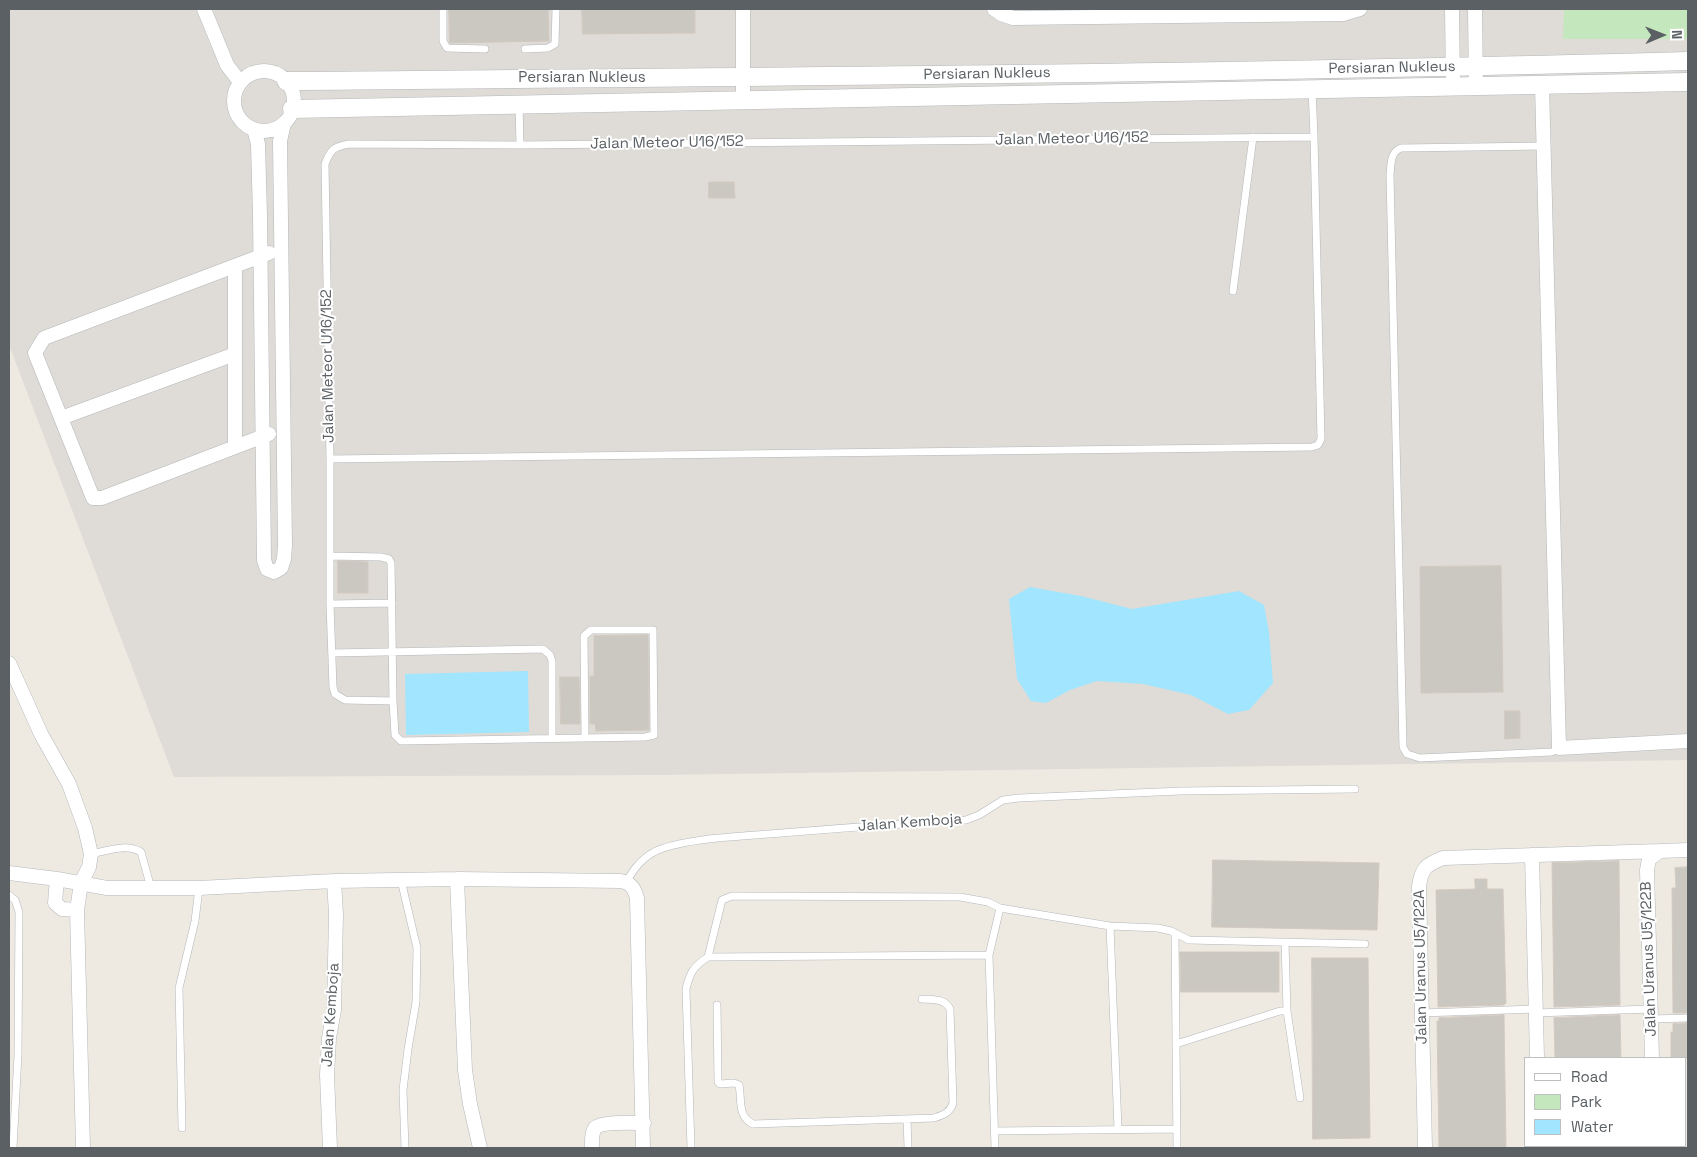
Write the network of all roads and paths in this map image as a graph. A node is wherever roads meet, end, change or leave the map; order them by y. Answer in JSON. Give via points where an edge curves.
{"nodes":[{"id":1,"x":204,"y":9,"type":"edge"},
{"id":2,"x":443,"y":9,"type":"edge"},
{"id":3,"x":556,"y":9,"type":"edge"},
{"id":4,"x":743,"y":9,"type":"edge"},
{"id":5,"x":994,"y":9,"type":"edge"},
{"id":6,"x":1360,"y":9,"type":"edge"},
{"id":7,"x":1452,"y":9,"type":"edge"},
{"id":8,"x":1475,"y":9,"type":"edge"},
{"id":9,"x":485,"y":49,"type":"dead end"},
{"id":10,"x":525,"y":49,"type":"dead end"},
{"id":11,"x":1688,"y":61,"type":"edge"},
{"id":12,"x":1476,"y":67,"type":"junction"},
{"id":13,"x":1452,"y":68,"type":"junction"},
{"id":14,"x":743,"y":77,"type":"junction"},
{"id":15,"x":286,"y":81,"type":"junction"},
{"id":16,"x":240,"y":82,"type":"junction"},
{"id":17,"x":1688,"y":82,"type":"edge"},
{"id":18,"x":1542,"y":85,"type":"junction"},
{"id":19,"x":1453,"y":86,"type":"junction"},
{"id":20,"x":1476,"y":86,"type":"junction"},
{"id":21,"x":1312,"y":89,"type":"junction"},
{"id":22,"x":743,"y":100,"type":"junction"},
{"id":23,"x":518,"y":104,"type":"junction"},
{"id":24,"x":288,"y":116,"type":"junction"},
{"id":25,"x":254,"y":129,"type":"junction"},
{"id":26,"x":1253,"y":137,"type":"junction"},
{"id":27,"x":1314,"y":137,"type":"junction"},
{"id":28,"x":520,"y":144,"type":"junction"},
{"id":29,"x":1544,"y":146,"type":"junction"},
{"id":30,"x":281,"y":248,"type":"junction"},
{"id":31,"x":260,"y":256,"type":"junction"},
{"id":32,"x":236,"y":266,"type":"junction"},
{"id":33,"x":1233,"y":291,"type":"dead end"},
{"id":34,"x":235,"y":354,"type":"junction"},
{"id":35,"x":61,"y":418,"type":"junction"},
{"id":36,"x":284,"y":428,"type":"junction"},
{"id":37,"x":263,"y":436,"type":"junction"},
{"id":38,"x":235,"y":446,"type":"junction"},
{"id":39,"x":330,"y":459,"type":"junction"},
{"id":40,"x":331,"y":556,"type":"junction"},
{"id":41,"x":392,"y":603,"type":"junction"},
{"id":42,"x":330,"y":604,"type":"junction"},
{"id":43,"x":332,"y":652,"type":"junction"},
{"id":44,"x":393,"y":652,"type":"junction"},
{"id":45,"x":9,"y":663,"type":"edge"},
{"id":46,"x":392,"y":701,"type":"junction"},
{"id":47,"x":552,"y":738,"type":"junction"},
{"id":48,"x":585,"y":738,"type":"junction"},
{"id":49,"x":1688,"y":741,"type":"edge"},
{"id":50,"x":1559,"y":748,"type":"junction"},
{"id":51,"x":1355,"y":789,"type":"dead end"},
{"id":52,"x":1688,"y":850,"type":"edge"},
{"id":53,"x":91,"y":854,"type":"junction"},
{"id":54,"x":1532,"y":855,"type":"junction"},
{"id":55,"x":1654,"y":855,"type":"junction"},
{"id":56,"x":9,"y":873,"type":"edge"},
{"id":57,"x":57,"y":879,"type":"junction"},
{"id":58,"x":458,"y":879,"type":"junction"},
{"id":59,"x":401,"y":880,"type":"junction"},
{"id":60,"x":334,"y":881,"type":"junction"},
{"id":61,"x":626,"y":882,"type":"junction"},
{"id":62,"x":81,"y":883,"type":"junction"},
{"id":63,"x":151,"y":888,"type":"junction"},
{"id":64,"x":199,"y":888,"type":"junction"},
{"id":65,"x":9,"y":895,"type":"edge"},
{"id":66,"x":1000,"y":908,"type":"junction"},
{"id":67,"x":77,"y":910,"type":"junction"},
{"id":68,"x":1110,"y":926,"type":"junction"},
{"id":69,"x":1175,"y":933,"type":"junction"},
{"id":70,"x":1285,"y":942,"type":"junction"},
{"id":71,"x":1365,"y":944,"type":"dead end"},
{"id":72,"x":989,"y":955,"type":"junction"},
{"id":73,"x":708,"y":957,"type":"junction"},
{"id":74,"x":922,"y":999,"type":"dead end"},
{"id":75,"x":717,"y":1005,"type":"dead end"},
{"id":76,"x":1286,"y":1010,"type":"junction"},
{"id":77,"x":1536,"y":1011,"type":"junction"},
{"id":78,"x":1422,"y":1013,"type":"junction"},
{"id":79,"x":1651,"y":1014,"type":"junction"},
{"id":80,"x":1688,"y":1018,"type":"edge"},
{"id":81,"x":1176,"y":1044,"type":"junction"},
{"id":82,"x":1537,"y":1057,"type":"edge"},
{"id":83,"x":1652,"y":1057,"type":"edge"},
{"id":84,"x":1300,"y":1098,"type":"dead end"},
{"id":85,"x":907,"y":1119,"type":"junction"},
{"id":86,"x":644,"y":1123,"type":"junction"},
{"id":87,"x":182,"y":1128,"type":"dead end"},
{"id":88,"x":1118,"y":1129,"type":"junction"},
{"id":89,"x":1177,"y":1129,"type":"junction"},
{"id":90,"x":994,"y":1131,"type":"junction"},
{"id":91,"x":13,"y":1148,"type":"edge"},
{"id":92,"x":83,"y":1148,"type":"edge"},
{"id":93,"x":330,"y":1148,"type":"edge"},
{"id":94,"x":405,"y":1148,"type":"edge"},
{"id":95,"x":480,"y":1148,"type":"edge"},
{"id":96,"x":592,"y":1148,"type":"edge"},
{"id":97,"x":643,"y":1148,"type":"edge"},
{"id":98,"x":691,"y":1148,"type":"edge"},
{"id":99,"x":908,"y":1148,"type":"edge"},
{"id":100,"x":995,"y":1148,"type":"edge"},
{"id":101,"x":1177,"y":1148,"type":"edge"},
{"id":102,"x":1425,"y":1148,"type":"edge"}],
"edges":[{"from":1,"to":16,"type":"street","via":[[227,64]]},
{"from":2,"to":9,"type":"lane","via":[[443,41],[447,48]]},
{"from":3,"to":10,"type":"lane","via":[[555,44],[548,48]]},
{"from":4,"to":14,"type":"street"},
{"from":5,"to":6,"type":"street","via":[[1013,18],[1343,14]]},
{"from":7,"to":13,"type":"street"},
{"from":8,"to":12,"type":"street"},
{"from":11,"to":12,"type":"street","name":"Persiaran Nukleus"},
{"from":12,"to":13,"type":"street","name":"Persiaran Nukleus"},
{"from":12,"to":20,"type":"street"},
{"from":13,"to":14,"type":"street","name":"Persiaran Nukleus"},
{"from":13,"to":19,"type":"street"},
{"from":14,"to":15,"type":"street","name":"Persiaran Nukleus"},
{"from":14,"to":22,"type":"street"},
{"from":15,"to":16,"type":"street","via":[[268,71],[248,75]]},
{"from":15,"to":24,"type":"street","via":[[293,99]]},
{"from":16,"to":25,"type":"street","via":[[235,91],[236,112],[241,121]]},
{"from":17,"to":18,"type":"street","name":"Persiaran Nukleus"},
{"from":18,"to":20,"type":"street","name":"Persiaran Nukleus"},
{"from":18,"to":29,"type":"street"},
{"from":19,"to":20,"type":"street","name":"Persiaran Nukleus"},
{"from":19,"to":21,"type":"street","name":"Persiaran Nukleus"},
{"from":21,"to":22,"type":"street","name":"Persiaran Nukleus"},
{"from":21,"to":27,"type":"lane"},
{"from":22,"to":23,"type":"street","name":"Persiaran Nukleus"},
{"from":23,"to":24,"type":"street","name":"Persiaran Nukleus"},
{"from":23,"to":28,"type":"lane"},
{"from":24,"to":25,"type":"street","via":[[269,131]]},
{"from":24,"to":30,"type":"street","via":[[280,142]]},
{"from":25,"to":31,"type":"street","via":[[258,144]]},
{"from":26,"to":27,"type":"lane","name":"Jalan Meteor U16/152"},
{"from":26,"to":28,"type":"lane","name":"Jalan Meteor U16/152"},
{"from":26,"to":33,"type":"lane"},
{"from":27,"to":39,"type":"lane","via":[[1321,439],[1312,447]]},
{"from":28,"to":39,"type":"lane","name":"Jalan Meteor U16/152","via":[[349,144],[330,151],[325,164]]},
{"from":29,"to":50,"type":"street"},
{"from":29,"to":50,"type":"lane","via":[[1401,148],[1392,156],[1397,562],[1402,747],[1407,754],[1429,758],[1552,752]]},
{"from":30,"to":31,"type":"street"},
{"from":30,"to":36,"type":"street"},
{"from":31,"to":32,"type":"street"},
{"from":31,"to":37,"type":"street"},
{"from":32,"to":34,"type":"street"},
{"from":32,"to":35,"type":"street","via":[[44,338],[35,353]]},
{"from":34,"to":35,"type":"street"},
{"from":34,"to":38,"type":"street"},
{"from":35,"to":38,"type":"street","via":[[93,498],[102,498]]},
{"from":36,"to":37,"type":"street"},
{"from":36,"to":37,"type":"street","via":[[285,545],[281,568],[274,572],[267,569],[264,560]]},
{"from":37,"to":38,"type":"street"},
{"from":39,"to":40,"type":"lane","name":"Jalan Meteor U16/152"},
{"from":40,"to":41,"type":"lane","via":[[381,556],[389,559]]},
{"from":40,"to":42,"type":"lane","name":"Jalan Meteor U16/152"},
{"from":41,"to":42,"type":"lane"},
{"from":41,"to":44,"type":"lane"},
{"from":42,"to":43,"type":"lane","name":"Jalan Meteor U16/152"},
{"from":43,"to":44,"type":"lane"},
{"from":43,"to":46,"type":"lane","name":"Jalan Meteor U16/152","via":[[335,694],[345,700]]},
{"from":44,"to":46,"type":"lane"},
{"from":44,"to":47,"type":"lane","via":[[546,650],[552,661]]},
{"from":45,"to":53,"type":"street","via":[[41,734],[69,784]]},
{"from":46,"to":47,"type":"lane","via":[[395,735],[401,741]]},
{"from":47,"to":48,"type":"lane"},
{"from":48,"to":48,"type":"lane","via":[[584,636],[591,630],[653,630],[654,735]]},
{"from":49,"to":50,"type":"street"},
{"from":51,"to":61,"type":"lane","name":"Jalan Kemboja","via":[[1181,791],[1003,800],[966,820],[830,828],[720,838],[666,847],[636,866]]},
{"from":52,"to":55,"type":"street","name":"Jalan Uranus U5/122A"},
{"from":53,"to":62,"type":"street","via":[[90,867]]},
{"from":53,"to":63,"type":"lane","via":[[134,848],[141,852]]},
{"from":54,"to":55,"type":"street","name":"Jalan Uranus U5/122A"},
{"from":54,"to":77,"type":"street"},
{"from":54,"to":78,"type":"street","name":"Jalan Uranus U5/122A","via":[[1443,858],[1421,872]]},
{"from":55,"to":79,"type":"street","name":"Jalan Uranus U5/122B","via":[[1647,870]]},
{"from":56,"to":57,"type":"street"},
{"from":57,"to":62,"type":"street"},
{"from":57,"to":67,"type":"street","via":[[55,903],[62,909]]},
{"from":58,"to":59,"type":"street"},
{"from":58,"to":61,"type":"street"},
{"from":58,"to":95,"type":"street","via":[[466,1070]]},
{"from":59,"to":60,"type":"street"},
{"from":59,"to":94,"type":"lane","via":[[417,948],[416,1002],[403,1090]]},
{"from":60,"to":64,"type":"street"},
{"from":60,"to":93,"type":"street","name":"Jalan Kemboja","via":[[334,1010],[327,1075]]},
{"from":61,"to":86,"type":"street","via":[[634,888],[637,898]]},
{"from":62,"to":63,"type":"street","via":[[107,888]]},
{"from":62,"to":67,"type":"street"},
{"from":63,"to":64,"type":"street"},
{"from":64,"to":87,"type":"lane","via":[[180,988]]},
{"from":65,"to":91,"type":"lane","via":[[15,900],[19,912],[18,1055]]},
{"from":66,"to":68,"type":"lane"},
{"from":66,"to":72,"type":"lane"},
{"from":66,"to":73,"type":"lane","via":[[988,902],[960,897],[732,896],[722,900]]},
{"from":67,"to":92,"type":"street"},
{"from":68,"to":69,"type":"lane","via":[[1158,928]]},
{"from":68,"to":88,"type":"lane"},
{"from":69,"to":70,"type":"lane","via":[[1189,940]]},
{"from":69,"to":81,"type":"lane"},
{"from":70,"to":71,"type":"lane"},
{"from":70,"to":76,"type":"lane"},
{"from":72,"to":73,"type":"lane"},
{"from":72,"to":90,"type":"lane"},
{"from":73,"to":98,"type":"lane","via":[[697,964],[686,989]]},
{"from":74,"to":85,"type":"lane","via":[[941,1000],[950,1009],[952,1103],[951,1109],[934,1118]]},
{"from":75,"to":85,"type":"lane","via":[[718,1082],[739,1085],[741,1114],[747,1121],[753,1124]]},
{"from":76,"to":81,"type":"lane"},
{"from":76,"to":84,"type":"lane"},
{"from":77,"to":78,"type":"lane"},
{"from":77,"to":79,"type":"lane"},
{"from":77,"to":82,"type":"street"},
{"from":78,"to":102,"type":"street","name":"Jalan Uranus U5/122A"},
{"from":79,"to":80,"type":"lane"},
{"from":79,"to":83,"type":"street","name":"Jalan Uranus U5/122B"},
{"from":81,"to":89,"type":"lane"},
{"from":85,"to":99,"type":"lane"},
{"from":86,"to":96,"type":"street","via":[[599,1125],[594,1129]]},
{"from":86,"to":97,"type":"street"},
{"from":88,"to":89,"type":"lane"},
{"from":88,"to":90,"type":"lane"},
{"from":89,"to":101,"type":"lane"},
{"from":90,"to":100,"type":"lane"}]}
